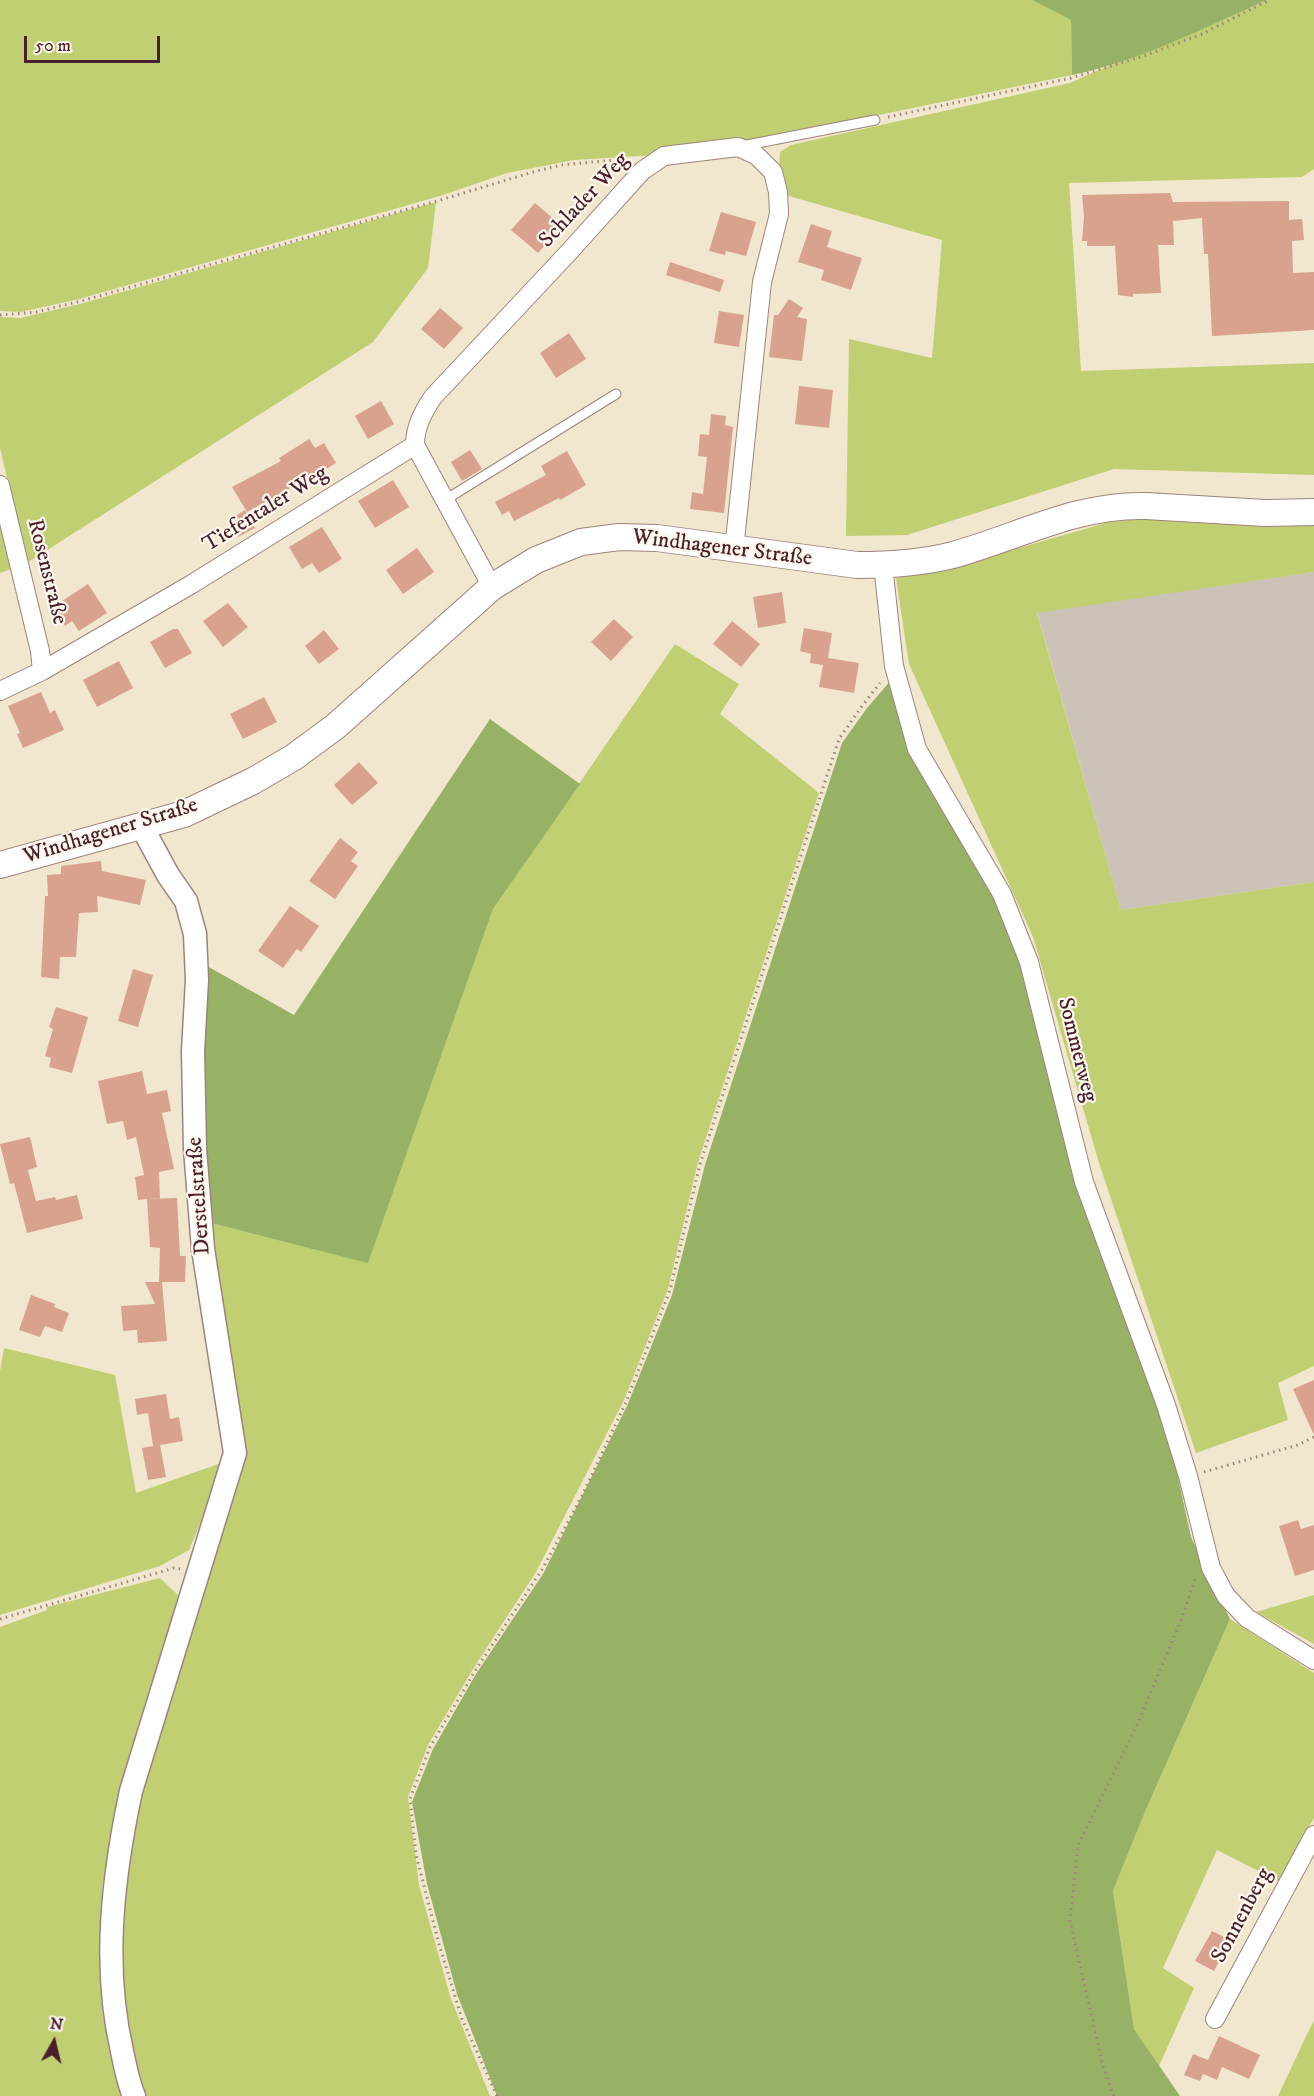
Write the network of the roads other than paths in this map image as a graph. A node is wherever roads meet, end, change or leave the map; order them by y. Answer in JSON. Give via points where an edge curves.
{"nodes":[{"id":1,"x":875,"y":120,"type":"road end"},
{"id":2,"x":738,"y":147,"type":"junction"},
{"id":3,"x":616,"y":394,"type":"dead end"},
{"id":4,"x":415,"y":446,"type":"junction"},
{"id":5,"x":0,"y":485,"type":"edge"},
{"id":6,"x":445,"y":500,"type":"junction"},
{"id":7,"x":1314,"y":512,"type":"edge"},
{"id":8,"x":734,"y":550,"type":"junction"},
{"id":9,"x":883,"y":566,"type":"junction"},
{"id":10,"x":492,"y":587,"type":"junction"},
{"id":11,"x":42,"y":671,"type":"junction"},
{"id":12,"x":0,"y":691,"type":"edge"},
{"id":13,"x":142,"y":827,"type":"junction"},
{"id":14,"x":0,"y":866,"type":"edge"},
{"id":15,"x":1314,"y":1660,"type":"edge"},
{"id":16,"x":1314,"y":1835,"type":"edge"},
{"id":17,"x":1215,"y":2019,"type":"dead end"},
{"id":18,"x":134,"y":2096,"type":"edge"}],
"edges":[{"from":1,"to":2,"type":"lane"},
{"from":2,"to":4,"type":"street","name":"Schlader Weg","via":[[664,156],[642,171],[433,397],[421,415]]},
{"from":2,"to":8,"type":"street","via":[[756,155],[773,172],[779,214],[762,282]]},
{"from":3,"to":6,"type":"lane"},
{"from":4,"to":6,"type":"street"},
{"from":4,"to":11,"type":"street","name":"Tiefentaler Weg"},
{"from":5,"to":11,"type":"street","name":"Rosenstraße"},
{"from":6,"to":10,"type":"street"},
{"from":7,"to":9,"type":"main road","name":"Windhagener Straße","via":[[1108,507],[1067,516],[952,555]]},
{"from":8,"to":9,"type":"main road","name":"Windhagener Straße"},
{"from":8,"to":10,"type":"main road","name":"Windhagener Straße","via":[[657,538],[581,542],[536,560]]},
{"from":9,"to":15,"type":"street","name":"Sommerweg","via":[[894,666],[917,749],[1002,894],[1029,962],[1084,1182],[1166,1405],[1211,1568],[1226,1596],[1246,1618]]},
{"from":10,"to":13,"type":"main road","name":"Windhagener Straße","via":[[336,726],[294,757],[222,797]]},
{"from":11,"to":12,"type":"street","name":"Tiefentaler Weg"},
{"from":13,"to":14,"type":"main road","name":"Windhagener Straße"},
{"from":13,"to":18,"type":"street","name":"Derstelstraße","via":[[186,901],[195,934],[195,1149],[202,1238],[235,1453],[131,1791],[121,1837],[111,1947],[113,2002]]},
{"from":16,"to":17,"type":"street","name":"Sonnenberg"}]}
